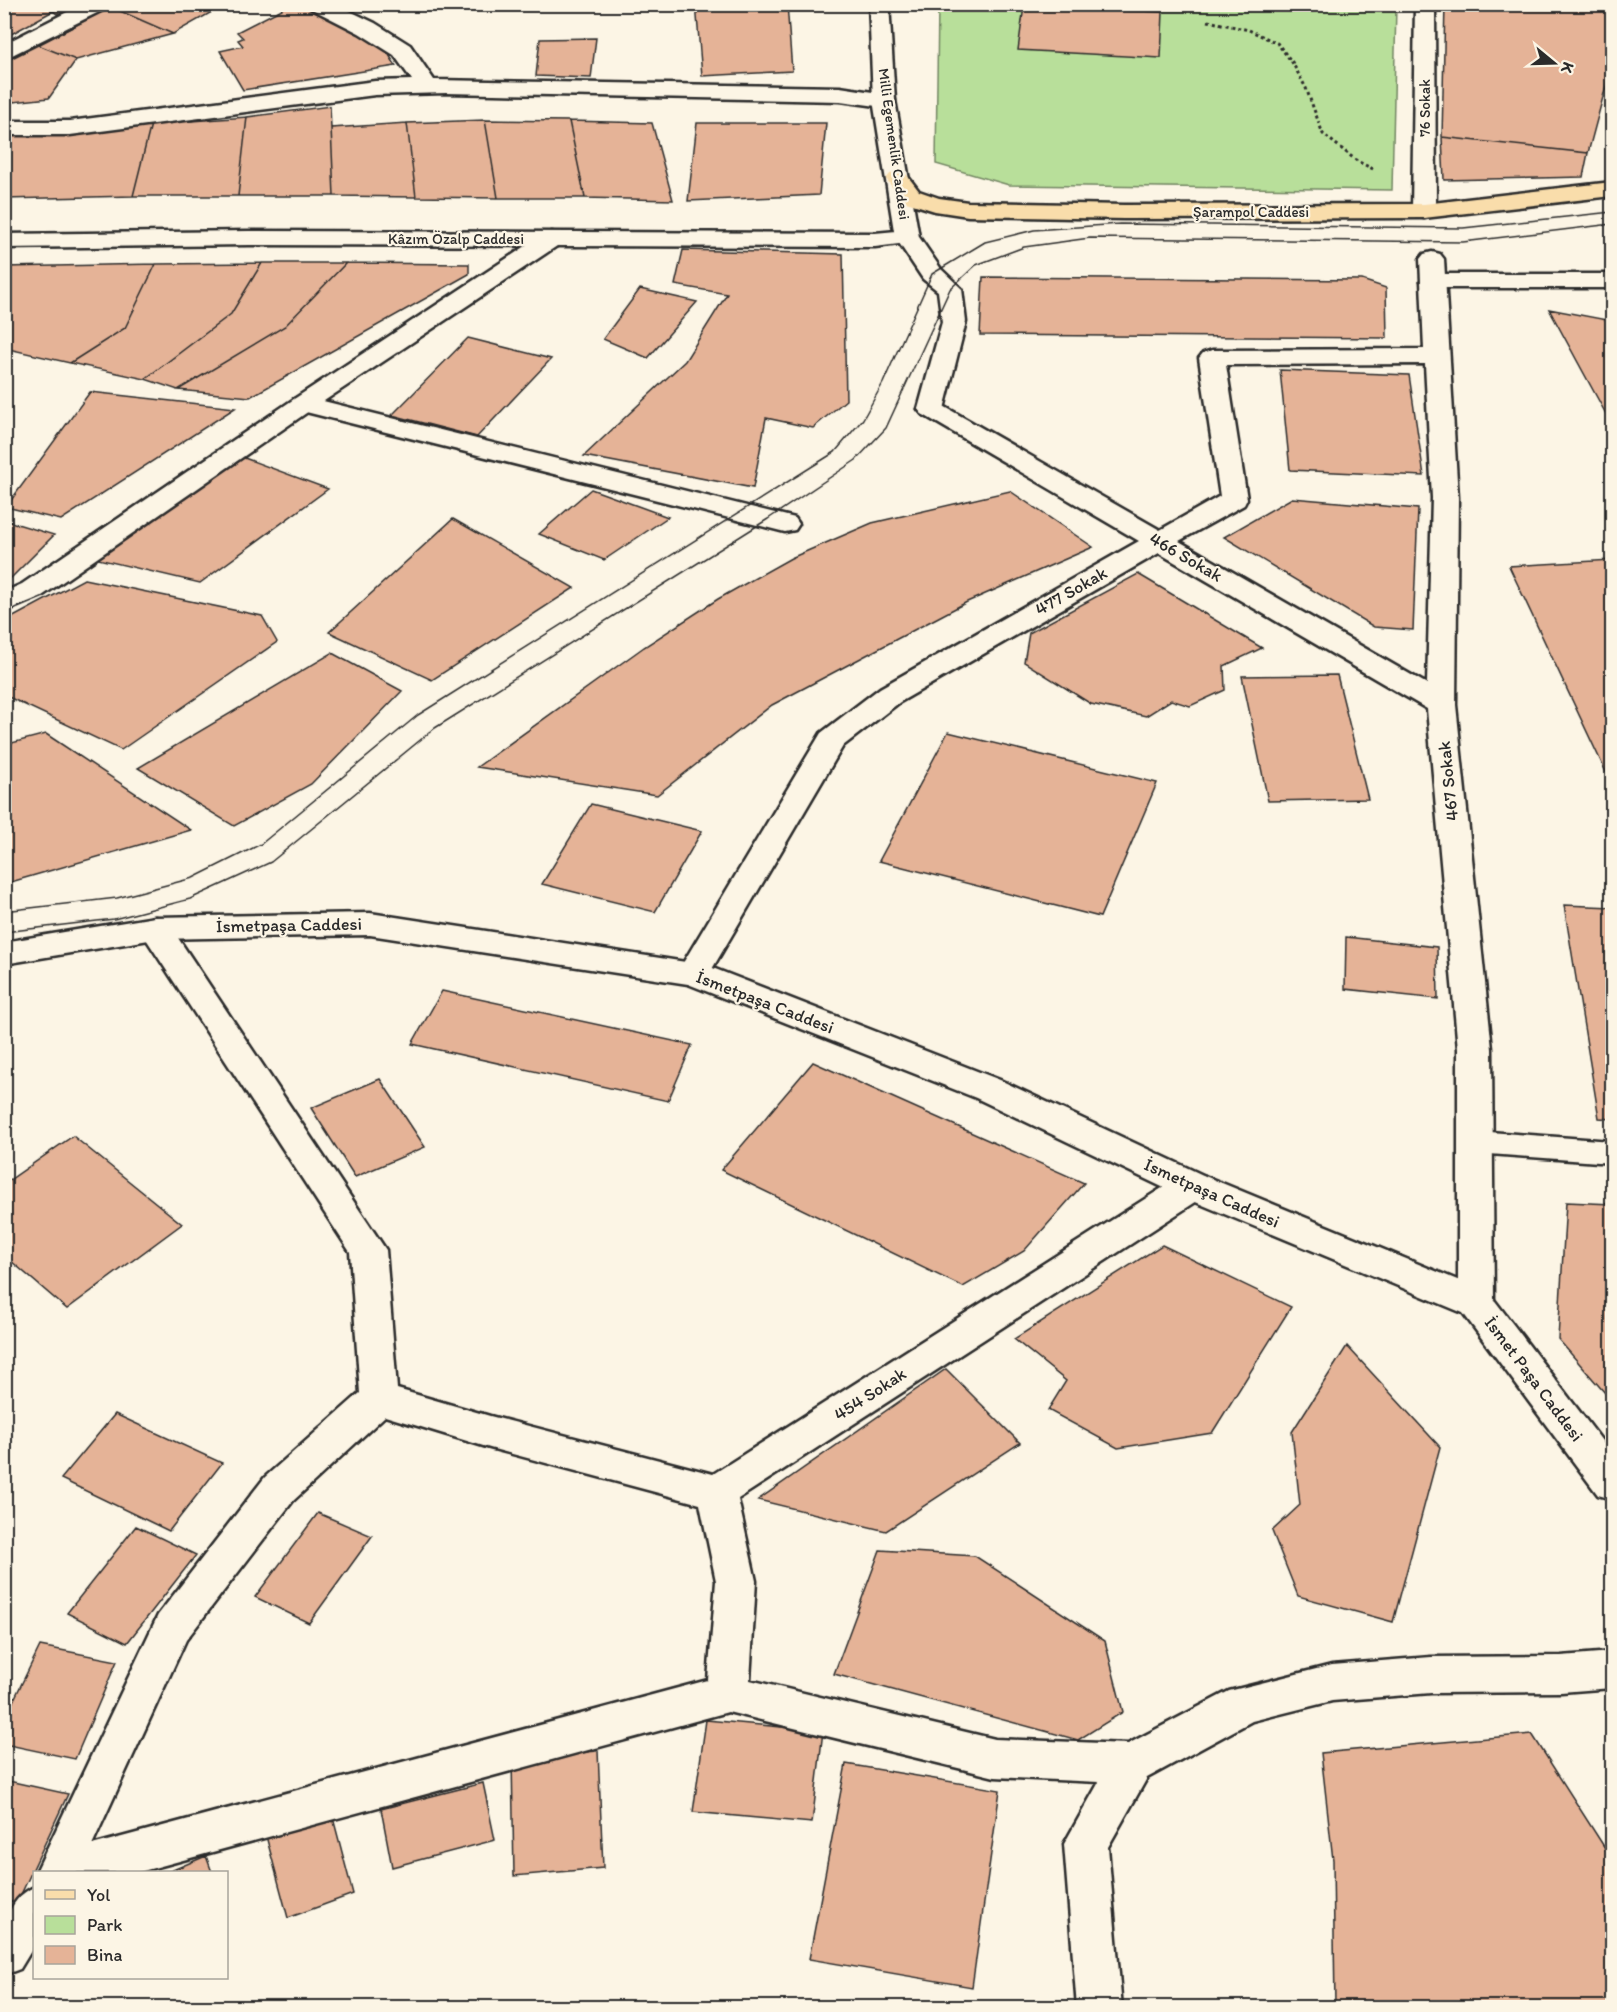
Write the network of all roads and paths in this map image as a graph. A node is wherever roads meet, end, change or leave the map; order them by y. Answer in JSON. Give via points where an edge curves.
{"nodes":[{"id":1,"x":99,"y":4,"type":"edge"},
{"id":2,"x":317,"y":4,"type":"edge"},
{"id":3,"x":879,"y":4,"type":"edge"},
{"id":4,"x":1425,"y":4,"type":"edge"},
{"id":5,"x":1208,"y":21,"type":"dead end"},
{"id":6,"x":4,"y":53,"type":"edge"},
{"id":7,"x":427,"y":86,"type":"junction"},
{"id":8,"x":884,"y":100,"type":"junction"},
{"id":9,"x":4,"y":128,"type":"edge"},
{"id":10,"x":898,"y":179,"type":"junction"},
{"id":11,"x":1425,"y":183,"type":"junction"},
{"id":12,"x":1612,"y":189,"type":"edge"},
{"id":13,"x":1424,"y":211,"type":"junction"},
{"id":14,"x":907,"y":237,"type":"junction"},
{"id":15,"x":552,"y":239,"type":"junction"},
{"id":16,"x":4,"y":241,"type":"edge"},
{"id":17,"x":1612,"y":281,"type":"edge"},
{"id":18,"x":1437,"y":356,"type":"junction"},
{"id":19,"x":303,"y":405,"type":"junction"},
{"id":20,"x":931,"y":409,"type":"joint"},
{"id":21,"x":785,"y":524,"type":"dead end"},
{"id":22,"x":1158,"y":541,"type":"junction"},
{"id":23,"x":4,"y":603,"type":"edge"},
{"id":24,"x":1441,"y":705,"type":"junction"},
{"id":25,"x":155,"y":928,"type":"junction"},
{"id":26,"x":4,"y":953,"type":"edge"},
{"id":27,"x":693,"y":973,"type":"junction"},
{"id":28,"x":1476,"y":1142,"type":"junction"},
{"id":29,"x":1612,"y":1152,"type":"edge"},
{"id":30,"x":1193,"y":1186,"type":"junction"},
{"id":31,"x":1476,"y":1303,"type":"junction"},
{"id":32,"x":379,"y":1399,"type":"junction"},
{"id":33,"x":1612,"y":1483,"type":"edge"},
{"id":34,"x":717,"y":1492,"type":"junction"},
{"id":35,"x":1612,"y":1670,"type":"edge"},
{"id":36,"x":728,"y":1693,"type":"junction"},
{"id":37,"x":1132,"y":1764,"type":"junction"},
{"id":38,"x":57,"y":1871,"type":"edge"},
{"id":39,"x":70,"y":1871,"type":"edge"},
{"id":40,"x":33,"y":1910,"type":"edge"},
{"id":41,"x":4,"y":1954,"type":"edge"},
{"id":42,"x":1100,"y":2007,"type":"edge"}],
"edges":[{"from":1,"to":6,"type":"street"},
{"from":2,"to":7,"type":"street","via":[[402,50]]},
{"from":3,"to":8,"type":"street","name":"Milli Egemenlik Caddesi"},
{"from":4,"to":11,"type":"street","name":"76 Sokak"},
{"from":5,"to":11,"type":"path","via":[[1249,30],[1277,43],[1306,88],[1323,134],[1357,161],[1392,178]]},
{"from":7,"to":8,"type":"street","via":[[840,94]]},
{"from":7,"to":9,"type":"street","via":[[375,88],[70,128]]},
{"from":8,"to":10,"type":"street","name":"Milli Egemenlik Caddesi"},
{"from":10,"to":13,"type":"main road","name":"Şarampol Caddesi","via":[[911,196],[968,209]]},
{"from":10,"to":14,"type":"street","name":"Milli Egemenlik Caddesi"},
{"from":11,"to":13,"type":"street","name":"76 Sokak"},
{"from":12,"to":13,"type":"main road","name":"Şarampol Caddesi"},
{"from":14,"to":15,"type":"street","name":"Kâzım Özalp Caddesi"},
{"from":14,"to":20,"type":"street","name":"Milli Egemenlik Caddesi","via":[[932,274],[950,289],[954,322]]},
{"from":15,"to":16,"type":"street","name":"Kâzım Özalp Caddesi"},
{"from":15,"to":19,"type":"street"},
{"from":17,"to":18,"type":"street","name":"467 Sokak","via":[[1433,270]]},
{"from":18,"to":22,"type":"street","name":"477 Sokak","via":[[1212,358],[1234,498]]},
{"from":18,"to":24,"type":"street","name":"467 Sokak","via":[[1445,498]]},
{"from":19,"to":21,"type":"street"},
{"from":19,"to":23,"type":"street","via":[[32,590]]},
{"from":20,"to":22,"type":"street","name":"466 Sokak"},
{"from":22,"to":24,"type":"street","name":"466 Sokak"},
{"from":22,"to":27,"type":"street","name":"477 Sokak","via":[[890,695],[832,740]]},
{"from":24,"to":28,"type":"street","name":"467 Sokak","via":[[1475,1049]]},
{"from":25,"to":26,"type":"street","name":"İsmetpaşa Caddesi"},
{"from":25,"to":27,"type":"street","name":"İsmetpaşa Caddesi","via":[[370,924]]},
{"from":25,"to":32,"type":"street","via":[[368,1250]]},
{"from":27,"to":30,"type":"street","name":"İsmetpaşa Caddesi","via":[[988,1089]]},
{"from":28,"to":29,"type":"lane"},
{"from":28,"to":31,"type":"street","name":"467 Sokak"},
{"from":30,"to":31,"type":"street","name":"İsmetpaşa Caddesi"},
{"from":30,"to":34,"type":"street","name":"454 Sokak"},
{"from":31,"to":33,"type":"street","name":"İsmet Paşa Caddesi"},
{"from":32,"to":34,"type":"street"},
{"from":32,"to":38,"type":"street","via":[[279,1489],[172,1628]]},
{"from":34,"to":36,"type":"street","via":[[736,1581]]},
{"from":35,"to":37,"type":"street","via":[[1431,1675],[1332,1683],[1244,1704]]},
{"from":36,"to":37,"type":"street","via":[[995,1758]]},
{"from":36,"to":39,"type":"street"},
{"from":37,"to":42,"type":"street","via":[[1086,1844]]},
{"from":40,"to":41,"type":"street"}]}
